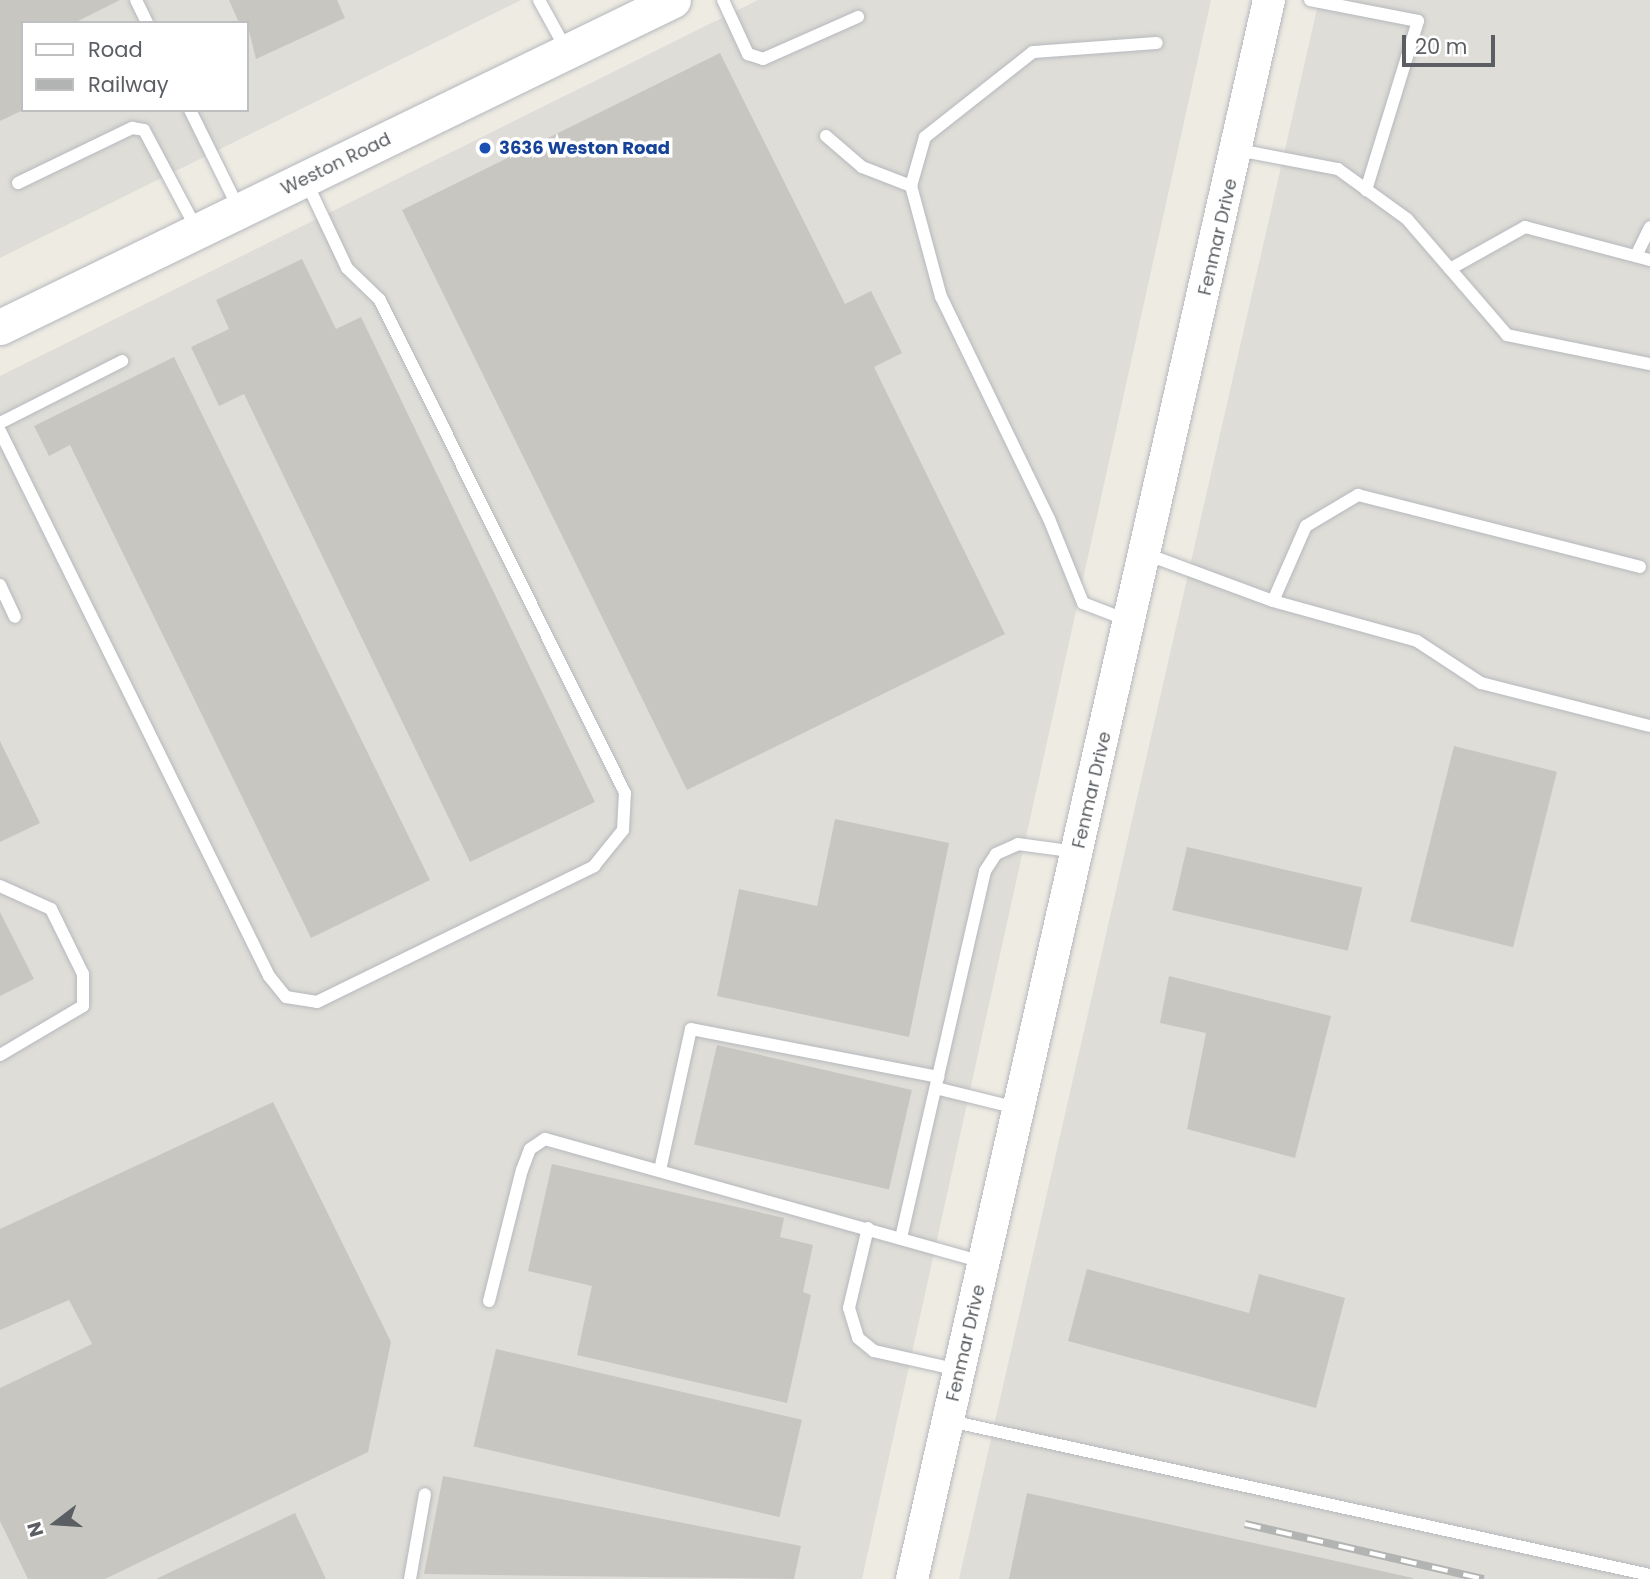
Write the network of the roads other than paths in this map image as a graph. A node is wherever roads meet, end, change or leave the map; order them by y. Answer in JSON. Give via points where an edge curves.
{"nodes":[{"id":1,"x":136,"y":0,"type":"edge"},
{"id":2,"x":539,"y":0,"type":"edge"},
{"id":3,"x":673,"y":0,"type":"edge"},
{"id":4,"x":723,"y":0,"type":"edge"},
{"id":5,"x":1269,"y":0,"type":"edge"},
{"id":6,"x":1310,"y":0,"type":"edge"},
{"id":7,"x":858,"y":17,"type":"dead end"},
{"id":8,"x":146,"y":21,"type":"edge"},
{"id":9,"x":1157,"y":43,"type":"dead end"},
{"id":10,"x":567,"y":51,"type":"junction"},
{"id":11,"x":191,"y":112,"type":"edge"},
{"id":12,"x":826,"y":136,"type":"dead end"},
{"id":13,"x":1238,"y":150,"type":"junction"},
{"id":14,"x":305,"y":179,"type":"junction"},
{"id":15,"x":18,"y":183,"type":"dead end"},
{"id":16,"x":911,"y":186,"type":"junction"},
{"id":17,"x":1366,"y":190,"type":"junction"},
{"id":18,"x":240,"y":211,"type":"junction"},
{"id":19,"x":1650,"y":228,"type":"edge"},
{"id":20,"x":197,"y":231,"type":"junction"},
{"id":21,"x":1636,"y":256,"type":"junction"},
{"id":22,"x":1650,"y":260,"type":"edge"},
{"id":23,"x":1450,"y":269,"type":"junction"},
{"id":24,"x":0,"y":327,"type":"edge"},
{"id":25,"x":122,"y":361,"type":"dead end"},
{"id":26,"x":1650,"y":364,"type":"edge"},
{"id":27,"x":0,"y":423,"type":"edge"},
{"id":28,"x":0,"y":431,"type":"edge"},
{"id":29,"x":1146,"y":554,"type":"junction"},
{"id":30,"x":1640,"y":567,"type":"dead end"},
{"id":31,"x":0,"y":585,"type":"edge"},
{"id":32,"x":1273,"y":601,"type":"junction"},
{"id":33,"x":15,"y":617,"type":"dead end"},
{"id":34,"x":1130,"y":621,"type":"junction"},
{"id":35,"x":1650,"y":726,"type":"edge"},
{"id":36,"x":1078,"y":852,"type":"junction"},
{"id":37,"x":0,"y":886,"type":"edge"},
{"id":38,"x":0,"y":1055,"type":"edge"},
{"id":39,"x":937,"y":1082,"type":"junction"},
{"id":40,"x":1019,"y":1108,"type":"junction"},
{"id":41,"x":660,"y":1170,"type":"junction"},
{"id":42,"x":867,"y":1228,"type":"junction"},
{"id":43,"x":901,"y":1238,"type":"junction"},
{"id":44,"x":984,"y":1262,"type":"junction"},
{"id":45,"x":489,"y":1301,"type":"dead end"},
{"id":46,"x":959,"y":1370,"type":"junction"},
{"id":47,"x":948,"y":1421,"type":"junction"},
{"id":48,"x":425,"y":1494,"type":"dead end"},
{"id":49,"x":1650,"y":1576,"type":"edge"},
{"id":50,"x":410,"y":1579,"type":"edge"},
{"id":51,"x":912,"y":1579,"type":"edge"}],
"edges":[{"from":1,"to":8,"type":"lane"},
{"from":2,"to":10,"type":"lane"},
{"from":3,"to":10,"type":"main road","name":"Weston Road"},
{"from":4,"to":7,"type":"lane","via":[[748,54],[762,59]]},
{"from":5,"to":13,"type":"street","name":"Fenmar Drive"},
{"from":6,"to":17,"type":"lane","via":[[1418,22]]},
{"from":9,"to":16,"type":"lane","via":[[1033,52],[925,137]]},
{"from":10,"to":14,"type":"main road","name":"Weston Road"},
{"from":11,"to":18,"type":"lane"},
{"from":12,"to":16,"type":"lane","via":[[862,167]]},
{"from":13,"to":17,"type":"lane","via":[[1338,169]]},
{"from":13,"to":29,"type":"street","name":"Fenmar Drive"},
{"from":14,"to":18,"type":"main road","name":"Weston Road"},
{"from":14,"to":28,"type":"lane","via":[[347,268],[380,300],[625,793],[622,830],[594,866],[317,1002],[286,998],[269,976]]},
{"from":15,"to":20,"type":"lane","via":[[132,128],[144,130]]},
{"from":16,"to":34,"type":"lane","via":[[941,297],[1049,519],[1083,603],[1103,616]]},
{"from":17,"to":23,"type":"lane","via":[[1406,219]]},
{"from":18,"to":20,"type":"main road","name":"Weston Road"},
{"from":19,"to":21,"type":"lane"},
{"from":20,"to":24,"type":"main road","name":"Weston Road"},
{"from":21,"to":22,"type":"lane"},
{"from":21,"to":23,"type":"lane","via":[[1525,228]]},
{"from":23,"to":26,"type":"lane","via":[[1507,335]]},
{"from":25,"to":27,"type":"lane"},
{"from":29,"to":32,"type":"lane"},
{"from":29,"to":34,"type":"street","name":"Fenmar Drive"},
{"from":30,"to":32,"type":"lane","via":[[1358,495],[1306,526]]},
{"from":31,"to":33,"type":"lane"},
{"from":32,"to":35,"type":"lane","via":[[1417,641],[1481,683]]},
{"from":34,"to":36,"type":"street","name":"Fenmar Drive"},
{"from":36,"to":39,"type":"lane","via":[[1018,844],[996,854],[985,872]]},
{"from":36,"to":40,"type":"street","name":"Fenmar Drive"},
{"from":37,"to":38,"type":"lane","via":[[51,909],[83,974],[83,1006]]},
{"from":39,"to":40,"type":"lane"},
{"from":39,"to":41,"type":"lane","via":[[691,1029]]},
{"from":39,"to":43,"type":"lane"},
{"from":40,"to":44,"type":"street","name":"Fenmar Drive"},
{"from":41,"to":42,"type":"lane"},
{"from":41,"to":45,"type":"lane","via":[[545,1139],[530,1149]]},
{"from":42,"to":43,"type":"lane"},
{"from":42,"to":46,"type":"lane","via":[[849,1308],[858,1338],[874,1351]]},
{"from":43,"to":44,"type":"lane"},
{"from":44,"to":46,"type":"street","name":"Fenmar Drive"},
{"from":46,"to":47,"type":"street","name":"Fenmar Drive"},
{"from":47,"to":49,"type":"lane"},
{"from":47,"to":51,"type":"street","name":"Fenmar Drive"},
{"from":48,"to":50,"type":"lane"}]}
